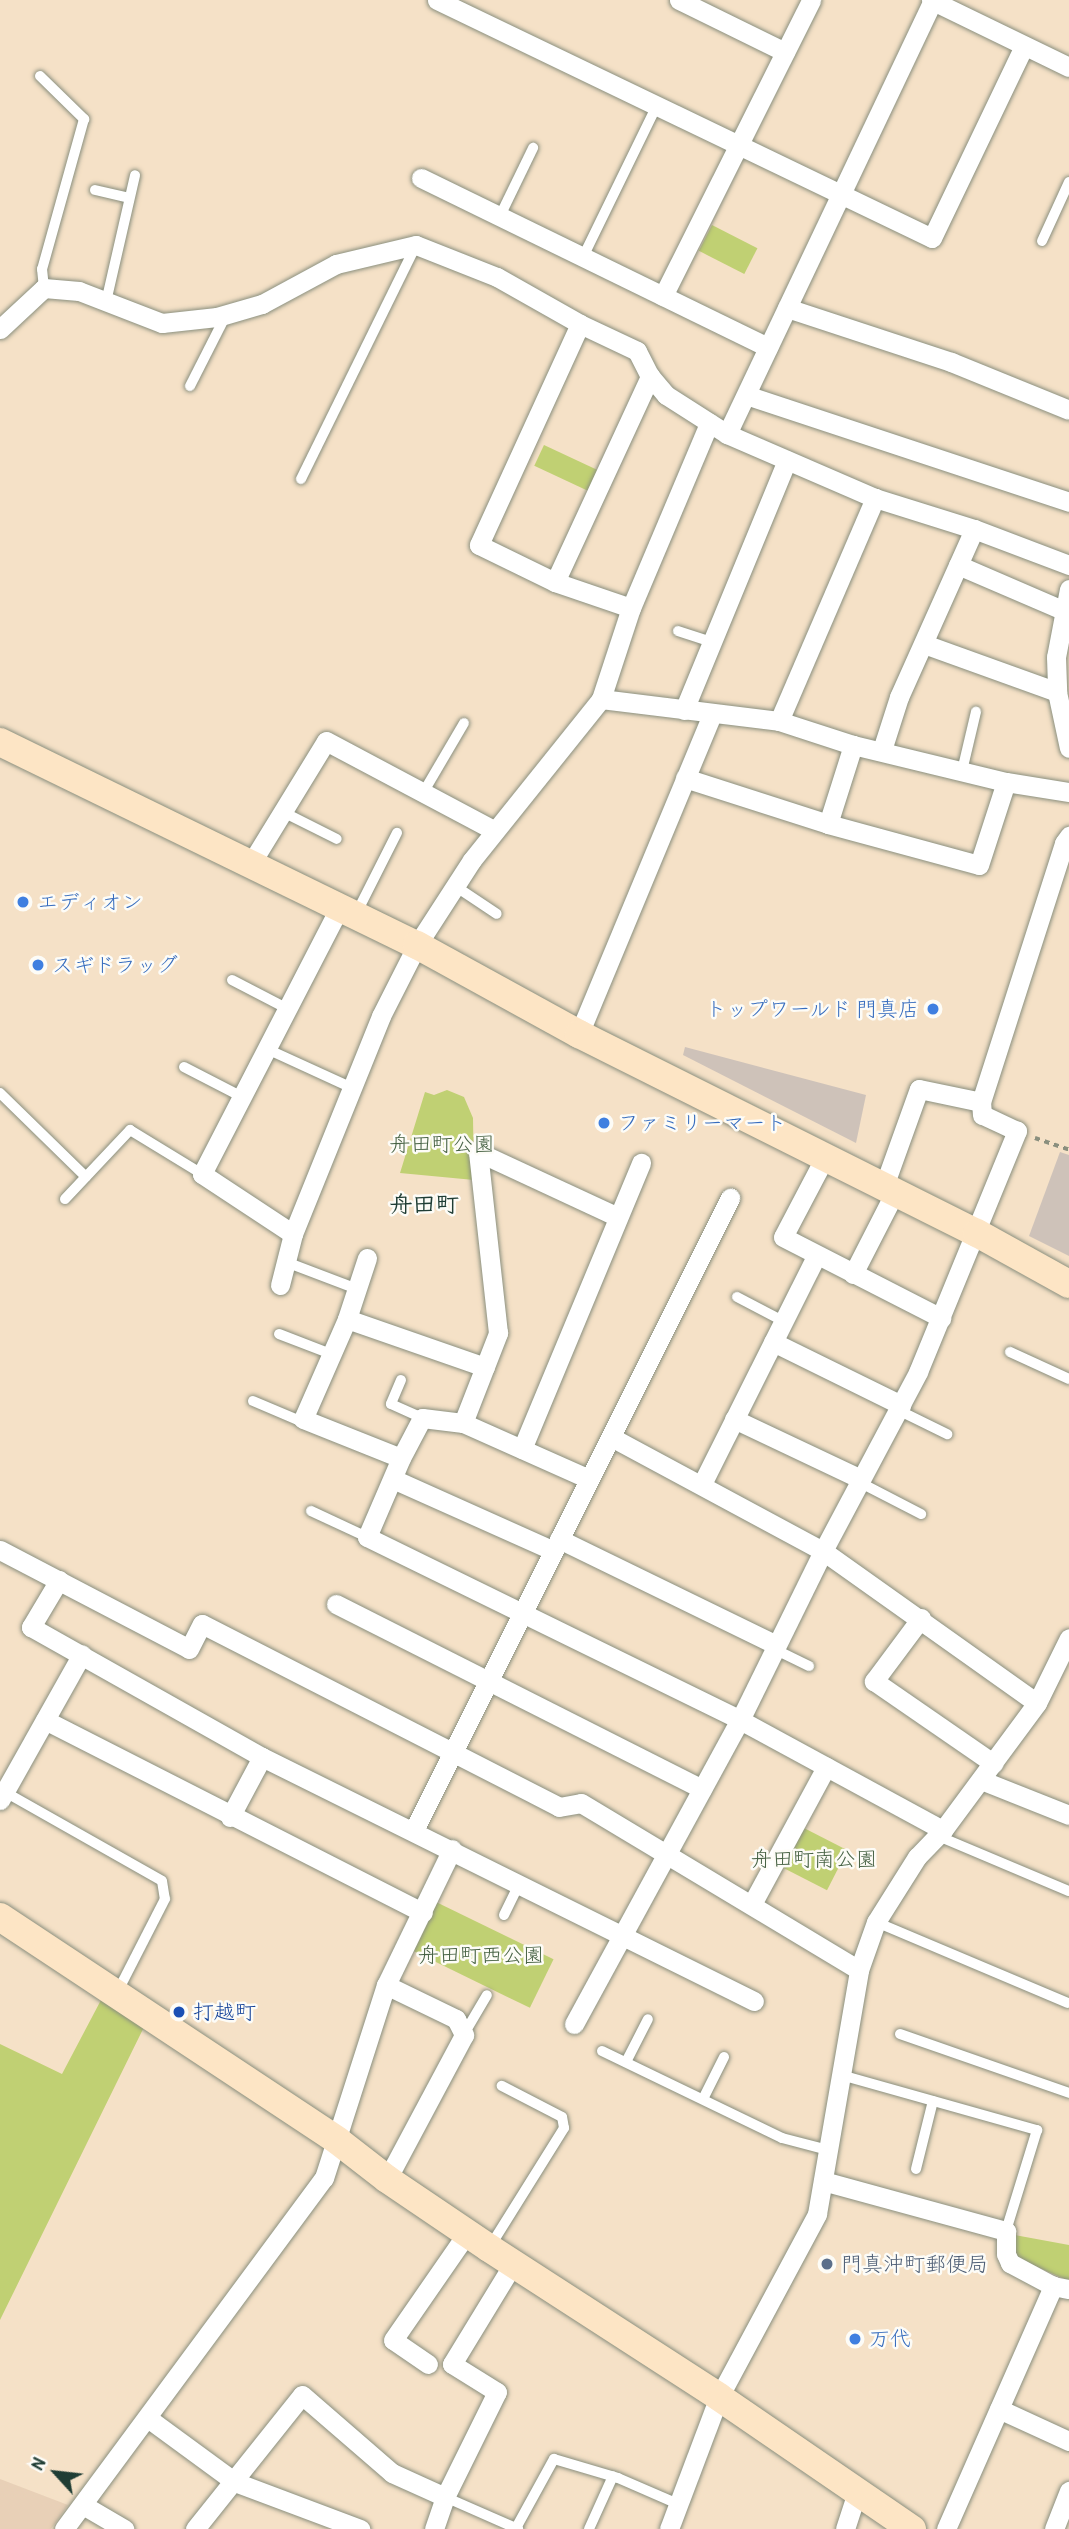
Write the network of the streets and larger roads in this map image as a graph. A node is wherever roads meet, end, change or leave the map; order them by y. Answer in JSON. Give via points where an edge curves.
{"nodes":[{"id":1,"x":437,"y":0,"type":"edge"},
{"id":2,"x":679,"y":0,"type":"edge"},
{"id":3,"x":811,"y":0,"type":"edge"},
{"id":4,"x":932,"y":0,"type":"edge"},
{"id":5,"x":470,"y":6,"type":"edge"},
{"id":6,"x":1024,"y":46,"type":"junction"},
{"id":7,"x":785,"y":51,"type":"junction"},
{"id":8,"x":1069,"y":67,"type":"edge"},
{"id":9,"x":738,"y":146,"type":"junction"},
{"id":10,"x":421,"y":178,"type":"dead end"},
{"id":11,"x":840,"y":196,"type":"junction"},
{"id":12,"x":663,"y":296,"type":"junction"},
{"id":13,"x":787,"y":308,"type":"junction"},
{"id":14,"x":580,"y":324,"type":"junction"},
{"id":15,"x":0,"y":329,"type":"edge"},
{"id":16,"x":768,"y":347,"type":"junction"},
{"id":17,"x":650,"y":376,"type":"junction"},
{"id":18,"x":746,"y":395,"type":"junction"},
{"id":19,"x":1069,"y":410,"type":"edge"},
{"id":20,"x":709,"y":423,"type":"junction"},
{"id":21,"x":727,"y":434,"type":"junction"},
{"id":22,"x":787,"y":460,"type":"junction"},
{"id":23,"x":875,"y":498,"type":"junction"},
{"id":24,"x":1069,"y":502,"type":"edge"},
{"id":25,"x":974,"y":529,"type":"junction"},
{"id":26,"x":958,"y":565,"type":"junction"},
{"id":27,"x":1069,"y":565,"type":"edge"},
{"id":28,"x":555,"y":582,"type":"junction"},
{"id":29,"x":1069,"y":589,"type":"edge"},
{"id":30,"x":631,"y":608,"type":"junction"},
{"id":31,"x":1065,"y":611,"type":"junction"},
{"id":32,"x":924,"y":644,"type":"junction"},
{"id":33,"x":1057,"y":692,"type":"junction"},
{"id":34,"x":601,"y":699,"type":"junction"},
{"id":35,"x":684,"y":710,"type":"junction"},
{"id":36,"x":712,"y":714,"type":"junction"},
{"id":37,"x":779,"y":721,"type":"junction"},
{"id":38,"x":0,"y":742,"type":"edge"},
{"id":39,"x":853,"y":745,"type":"junction"},
{"id":40,"x":1069,"y":748,"type":"edge"},
{"id":41,"x":882,"y":750,"type":"junction"},
{"id":42,"x":685,"y":778,"type":"junction"},
{"id":43,"x":1006,"y":782,"type":"junction"},
{"id":44,"x":1069,"y":792,"type":"edge"},
{"id":45,"x":828,"y":824,"type":"junction"},
{"id":46,"x":495,"y":831,"type":"junction"},
{"id":47,"x":1069,"y":836,"type":"edge"},
{"id":48,"x":250,"y":865,"type":"junction"},
{"id":49,"x":347,"y":913,"type":"junction"},
{"id":50,"x":417,"y":945,"type":"junction"},
{"id":51,"x":579,"y":1034,"type":"junction"},
{"id":52,"x":981,"y":1102,"type":"junction"},
{"id":53,"x":825,"y":1157,"type":"junction"},
{"id":54,"x":641,"y":1163,"type":"dead end"},
{"id":55,"x":889,"y":1189,"type":"junction"},
{"id":56,"x":730,"y":1198,"type":"dead end"},
{"id":57,"x":618,"y":1217,"type":"junction"},
{"id":58,"x":977,"y":1233,"type":"junction"},
{"id":59,"x":293,"y":1234,"type":"junction"},
{"id":60,"x":816,"y":1256,"type":"junction"},
{"id":61,"x":367,"y":1258,"type":"dead end"},
{"id":62,"x":853,"y":1274,"type":"junction"},
{"id":63,"x":1069,"y":1284,"type":"edge"},
{"id":64,"x":280,"y":1285,"type":"dead end"},
{"id":65,"x":941,"y":1318,"type":"junction"},
{"id":66,"x":347,"y":1319,"type":"junction"},
{"id":67,"x":773,"y":1342,"type":"junction"},
{"id":68,"x":485,"y":1367,"type":"junction"},
{"id":69,"x":900,"y":1408,"type":"junction"},
{"id":70,"x":734,"y":1419,"type":"junction"},
{"id":71,"x":463,"y":1423,"type":"junction"},
{"id":72,"x":611,"y":1437,"type":"junction"},
{"id":73,"x":522,"y":1450,"type":"junction"},
{"id":74,"x":401,"y":1458,"type":"junction"},
{"id":75,"x":393,"y":1479,"type":"junction"},
{"id":76,"x":589,"y":1479,"type":"junction"},
{"id":77,"x":860,"y":1481,"type":"junction"},
{"id":78,"x":702,"y":1484,"type":"junction"},
{"id":79,"x":557,"y":1545,"type":"junction"},
{"id":80,"x":0,"y":1550,"type":"edge"},
{"id":81,"x":823,"y":1551,"type":"junction"},
{"id":82,"x":59,"y":1580,"type":"junction"},
{"id":83,"x":336,"y":1604,"type":"dead end"},
{"id":84,"x":523,"y":1613,"type":"junction"},
{"id":85,"x":921,"y":1618,"type":"junction"},
{"id":86,"x":1069,"y":1639,"type":"edge"},
{"id":87,"x":775,"y":1647,"type":"junction"},
{"id":88,"x":82,"y":1654,"type":"junction"},
{"id":89,"x":489,"y":1679,"type":"junction"},
{"id":90,"x":1037,"y":1703,"type":"junction"},
{"id":91,"x":45,"y":1720,"type":"junction"},
{"id":92,"x":740,"y":1720,"type":"junction"},
{"id":93,"x":452,"y":1753,"type":"junction"},
{"id":94,"x":262,"y":1757,"type":"junction"},
{"id":95,"x":993,"y":1763,"type":"junction"},
{"id":96,"x":826,"y":1767,"type":"junction"},
{"id":97,"x":981,"y":1780,"type":"junction"},
{"id":98,"x":702,"y":1789,"type":"junction"},
{"id":99,"x":2,"y":1796,"type":"edge"},
{"id":100,"x":1069,"y":1815,"type":"edge"},
{"id":101,"x":230,"y":1817,"type":"junction"},
{"id":102,"x":414,"y":1830,"type":"junction"},
{"id":103,"x":941,"y":1833,"type":"junction"},
{"id":104,"x":452,"y":1849,"type":"junction"},
{"id":105,"x":668,"y":1852,"type":"junction"},
{"id":106,"x":752,"y":1904,"type":"junction"},
{"id":107,"x":423,"y":1913,"type":"junction"},
{"id":108,"x":0,"y":1917,"type":"edge"},
{"id":109,"x":622,"y":1936,"type":"junction"},
{"id":110,"x":859,"y":1970,"type":"junction"},
{"id":111,"x":386,"y":1985,"type":"junction"},
{"id":112,"x":754,"y":2001,"type":"dead end"},
{"id":113,"x":573,"y":2024,"type":"dead end"},
{"id":114,"x":338,"y":2141,"type":"junction"},
{"id":115,"x":387,"y":2179,"type":"junction"},
{"id":116,"x":823,"y":2180,"type":"junction"},
{"id":117,"x":478,"y":2241,"type":"junction"},
{"id":118,"x":513,"y":2264,"type":"junction"},
{"id":119,"x":1061,"y":2287,"type":"edge"},
{"id":120,"x":428,"y":2364,"type":"dead end"},
{"id":121,"x":719,"y":2397,"type":"junction"},
{"id":122,"x":999,"y":2409,"type":"junction"},
{"id":123,"x":149,"y":2419,"type":"junction"},
{"id":124,"x":1069,"y":2441,"type":"edge"},
{"id":125,"x":235,"y":2482,"type":"junction"},
{"id":126,"x":1069,"y":2491,"type":"edge"},
{"id":127,"x":857,"y":2492,"type":"junction"},
{"id":128,"x":445,"y":2497,"type":"junction"},
{"id":129,"x":83,"y":2505,"type":"junction"},
{"id":130,"x":64,"y":2529,"type":"edge"},
{"id":131,"x":124,"y":2529,"type":"edge"},
{"id":132,"x":195,"y":2529,"type":"edge"},
{"id":133,"x":360,"y":2529,"type":"edge"},
{"id":134,"x":434,"y":2529,"type":"edge"},
{"id":135,"x":669,"y":2529,"type":"edge"},
{"id":136,"x":845,"y":2529,"type":"edge"},
{"id":137,"x":912,"y":2529,"type":"edge"},
{"id":138,"x":946,"y":2529,"type":"edge"},
{"id":139,"x":1054,"y":2529,"type":"edge"}],
"edges":[{"from":1,"to":5,"type":"street"},
{"from":2,"to":7,"type":"street"},
{"from":3,"to":7,"type":"street"},
{"from":4,"to":6,"type":"street"},
{"from":4,"to":11,"type":"street"},
{"from":5,"to":9,"type":"street"},
{"from":6,"to":8,"type":"street"},
{"from":6,"to":11,"type":"street","via":[[932,238]]},
{"from":7,"to":9,"type":"street"},
{"from":9,"to":11,"type":"street"},
{"from":9,"to":12,"type":"street"},
{"from":10,"to":12,"type":"street"},
{"from":11,"to":13,"type":"street"},
{"from":12,"to":16,"type":"street"},
{"from":13,"to":16,"type":"street"},
{"from":13,"to":19,"type":"street","via":[[951,362]]},
{"from":14,"to":15,"type":"street","via":[[497,277],[416,244],[336,264],[262,304],[162,323],[79,291],[44,288]]},
{"from":14,"to":17,"type":"street","via":[[637,351]]},
{"from":14,"to":28,"type":"street","via":[[479,545]]},
{"from":16,"to":18,"type":"street"},
{"from":17,"to":20,"type":"street","via":[[666,395]]},
{"from":17,"to":28,"type":"street"},
{"from":18,"to":21,"type":"street"},
{"from":18,"to":24,"type":"street"},
{"from":20,"to":21,"type":"street"},
{"from":20,"to":30,"type":"street"},
{"from":21,"to":22,"type":"street"},
{"from":22,"to":23,"type":"street"},
{"from":22,"to":35,"type":"street"},
{"from":23,"to":25,"type":"street"},
{"from":23,"to":37,"type":"street"},
{"from":25,"to":26,"type":"street"},
{"from":25,"to":27,"type":"street"},
{"from":26,"to":31,"type":"street"},
{"from":26,"to":32,"type":"street"},
{"from":28,"to":30,"type":"street"},
{"from":29,"to":31,"type":"street"},
{"from":30,"to":34,"type":"street"},
{"from":31,"to":33,"type":"street","via":[[1056,657]]},
{"from":32,"to":33,"type":"street"},
{"from":32,"to":41,"type":"street","via":[[899,697]]},
{"from":33,"to":40,"type":"street"},
{"from":34,"to":35,"type":"street"},
{"from":34,"to":46,"type":"street"},
{"from":35,"to":36,"type":"street"},
{"from":36,"to":37,"type":"street"},
{"from":36,"to":42,"type":"street"},
{"from":37,"to":39,"type":"street"},
{"from":38,"to":48,"type":"street"},
{"from":39,"to":41,"type":"street"},
{"from":39,"to":45,"type":"street"},
{"from":41,"to":43,"type":"street"},
{"from":42,"to":45,"type":"street"},
{"from":42,"to":51,"type":"street"},
{"from":43,"to":44,"type":"street"},
{"from":43,"to":45,"type":"street","via":[[979,866]]},
{"from":46,"to":48,"type":"street","via":[[326,741]]},
{"from":46,"to":50,"type":"street"},
{"from":47,"to":52,"type":"street"},
{"from":48,"to":49,"type":"street"},
{"from":49,"to":50,"type":"street"},
{"from":49,"to":59,"type":"street","via":[[288,1009],[202,1174]]},
{"from":50,"to":51,"type":"street"},
{"from":50,"to":59,"type":"street","via":[[382,1016]]},
{"from":51,"to":53,"type":"street"},
{"from":52,"to":55,"type":"street","via":[[919,1089]]},
{"from":52,"to":58,"type":"street","via":[[982,1115],[1017,1131]]},
{"from":53,"to":55,"type":"street"},
{"from":53,"to":60,"type":"street","via":[[783,1237]]},
{"from":54,"to":57,"type":"street"},
{"from":55,"to":58,"type":"street"},
{"from":55,"to":62,"type":"street"},
{"from":56,"to":72,"type":"street"},
{"from":57,"to":68,"type":"street","via":[[478,1152],[498,1333]]},
{"from":57,"to":73,"type":"street"},
{"from":58,"to":63,"type":"street"},
{"from":58,"to":65,"type":"street"},
{"from":59,"to":64,"type":"street"},
{"from":60,"to":62,"type":"street"},
{"from":60,"to":67,"type":"street"},
{"from":61,"to":66,"type":"street"},
{"from":62,"to":65,"type":"street"},
{"from":65,"to":69,"type":"street"},
{"from":66,"to":68,"type":"street"},
{"from":66,"to":74,"type":"street","via":[[303,1419]]},
{"from":67,"to":69,"type":"street"},
{"from":67,"to":70,"type":"street"},
{"from":68,"to":71,"type":"street"},
{"from":69,"to":77,"type":"street"},
{"from":70,"to":77,"type":"street"},
{"from":70,"to":78,"type":"street"},
{"from":71,"to":73,"type":"street"},
{"from":71,"to":74,"type":"street","via":[[422,1418]]},
{"from":72,"to":76,"type":"street"},
{"from":72,"to":78,"type":"street"},
{"from":73,"to":76,"type":"street"},
{"from":74,"to":75,"type":"street"},
{"from":75,"to":79,"type":"street"},
{"from":75,"to":84,"type":"street","via":[[367,1537]]},
{"from":76,"to":79,"type":"street"},
{"from":77,"to":81,"type":"street"},
{"from":78,"to":81,"type":"street"},
{"from":79,"to":84,"type":"street"},
{"from":79,"to":87,"type":"street"},
{"from":80,"to":82,"type":"street"},
{"from":81,"to":85,"type":"street"},
{"from":81,"to":87,"type":"street"},
{"from":82,"to":88,"type":"street","via":[[31,1627]]},
{"from":82,"to":93,"type":"street","via":[[190,1648],[202,1624]]},
{"from":83,"to":89,"type":"street"},
{"from":84,"to":89,"type":"street"},
{"from":84,"to":92,"type":"street"},
{"from":85,"to":90,"type":"street"},
{"from":85,"to":95,"type":"street","via":[[874,1681]]},
{"from":86,"to":90,"type":"street"},
{"from":87,"to":92,"type":"street"},
{"from":88,"to":91,"type":"street"},
{"from":88,"to":94,"type":"street"},
{"from":89,"to":93,"type":"street"},
{"from":89,"to":98,"type":"street"},
{"from":90,"to":95,"type":"street"},
{"from":91,"to":99,"type":"street"},
{"from":91,"to":101,"type":"street"},
{"from":92,"to":96,"type":"street"},
{"from":92,"to":98,"type":"street"},
{"from":93,"to":102,"type":"street"},
{"from":93,"to":105,"type":"street","via":[[559,1807],[581,1803]]},
{"from":94,"to":101,"type":"street"},
{"from":94,"to":102,"type":"street"},
{"from":95,"to":97,"type":"street"},
{"from":96,"to":103,"type":"street"},
{"from":96,"to":106,"type":"street"},
{"from":97,"to":100,"type":"street"},
{"from":97,"to":103,"type":"street"},
{"from":98,"to":105,"type":"street"},
{"from":101,"to":107,"type":"street"},
{"from":102,"to":104,"type":"street"},
{"from":103,"to":110,"type":"street","via":[[917,1857],[876,1922]]},
{"from":104,"to":107,"type":"street"},
{"from":104,"to":109,"type":"street"},
{"from":105,"to":106,"type":"street"},
{"from":105,"to":109,"type":"street"},
{"from":106,"to":110,"type":"street"},
{"from":107,"to":111,"type":"street"},
{"from":108,"to":114,"type":"street"},
{"from":109,"to":112,"type":"street"},
{"from":109,"to":113,"type":"street"},
{"from":110,"to":116,"type":"street"},
{"from":111,"to":114,"type":"street"},
{"from":111,"to":115,"type":"street","via":[[456,2019],[464,2035]]},
{"from":114,"to":115,"type":"street"},
{"from":114,"to":123,"type":"street","via":[[324,2178]]},
{"from":115,"to":117,"type":"street"},
{"from":116,"to":119,"type":"street","via":[[1006,2231],[1010,2263]]},
{"from":116,"to":121,"type":"street","via":[[817,2214]]},
{"from":117,"to":118,"type":"street"},
{"from":117,"to":120,"type":"street","via":[[393,2340]]},
{"from":118,"to":121,"type":"street"},
{"from":118,"to":128,"type":"street","via":[[452,2364],[497,2392]]},
{"from":119,"to":122,"type":"street"},
{"from":121,"to":127,"type":"street"},
{"from":121,"to":135,"type":"street"},
{"from":122,"to":124,"type":"street"},
{"from":122,"to":138,"type":"street"},
{"from":123,"to":125,"type":"street"},
{"from":123,"to":129,"type":"street"},
{"from":125,"to":128,"type":"street","via":[[302,2395],[392,2473]]},
{"from":125,"to":132,"type":"street"},
{"from":125,"to":133,"type":"street"},
{"from":126,"to":139,"type":"street"},
{"from":127,"to":136,"type":"street"},
{"from":127,"to":137,"type":"street"},
{"from":128,"to":134,"type":"street"},
{"from":129,"to":130,"type":"street"},
{"from":129,"to":131,"type":"street"}]}
